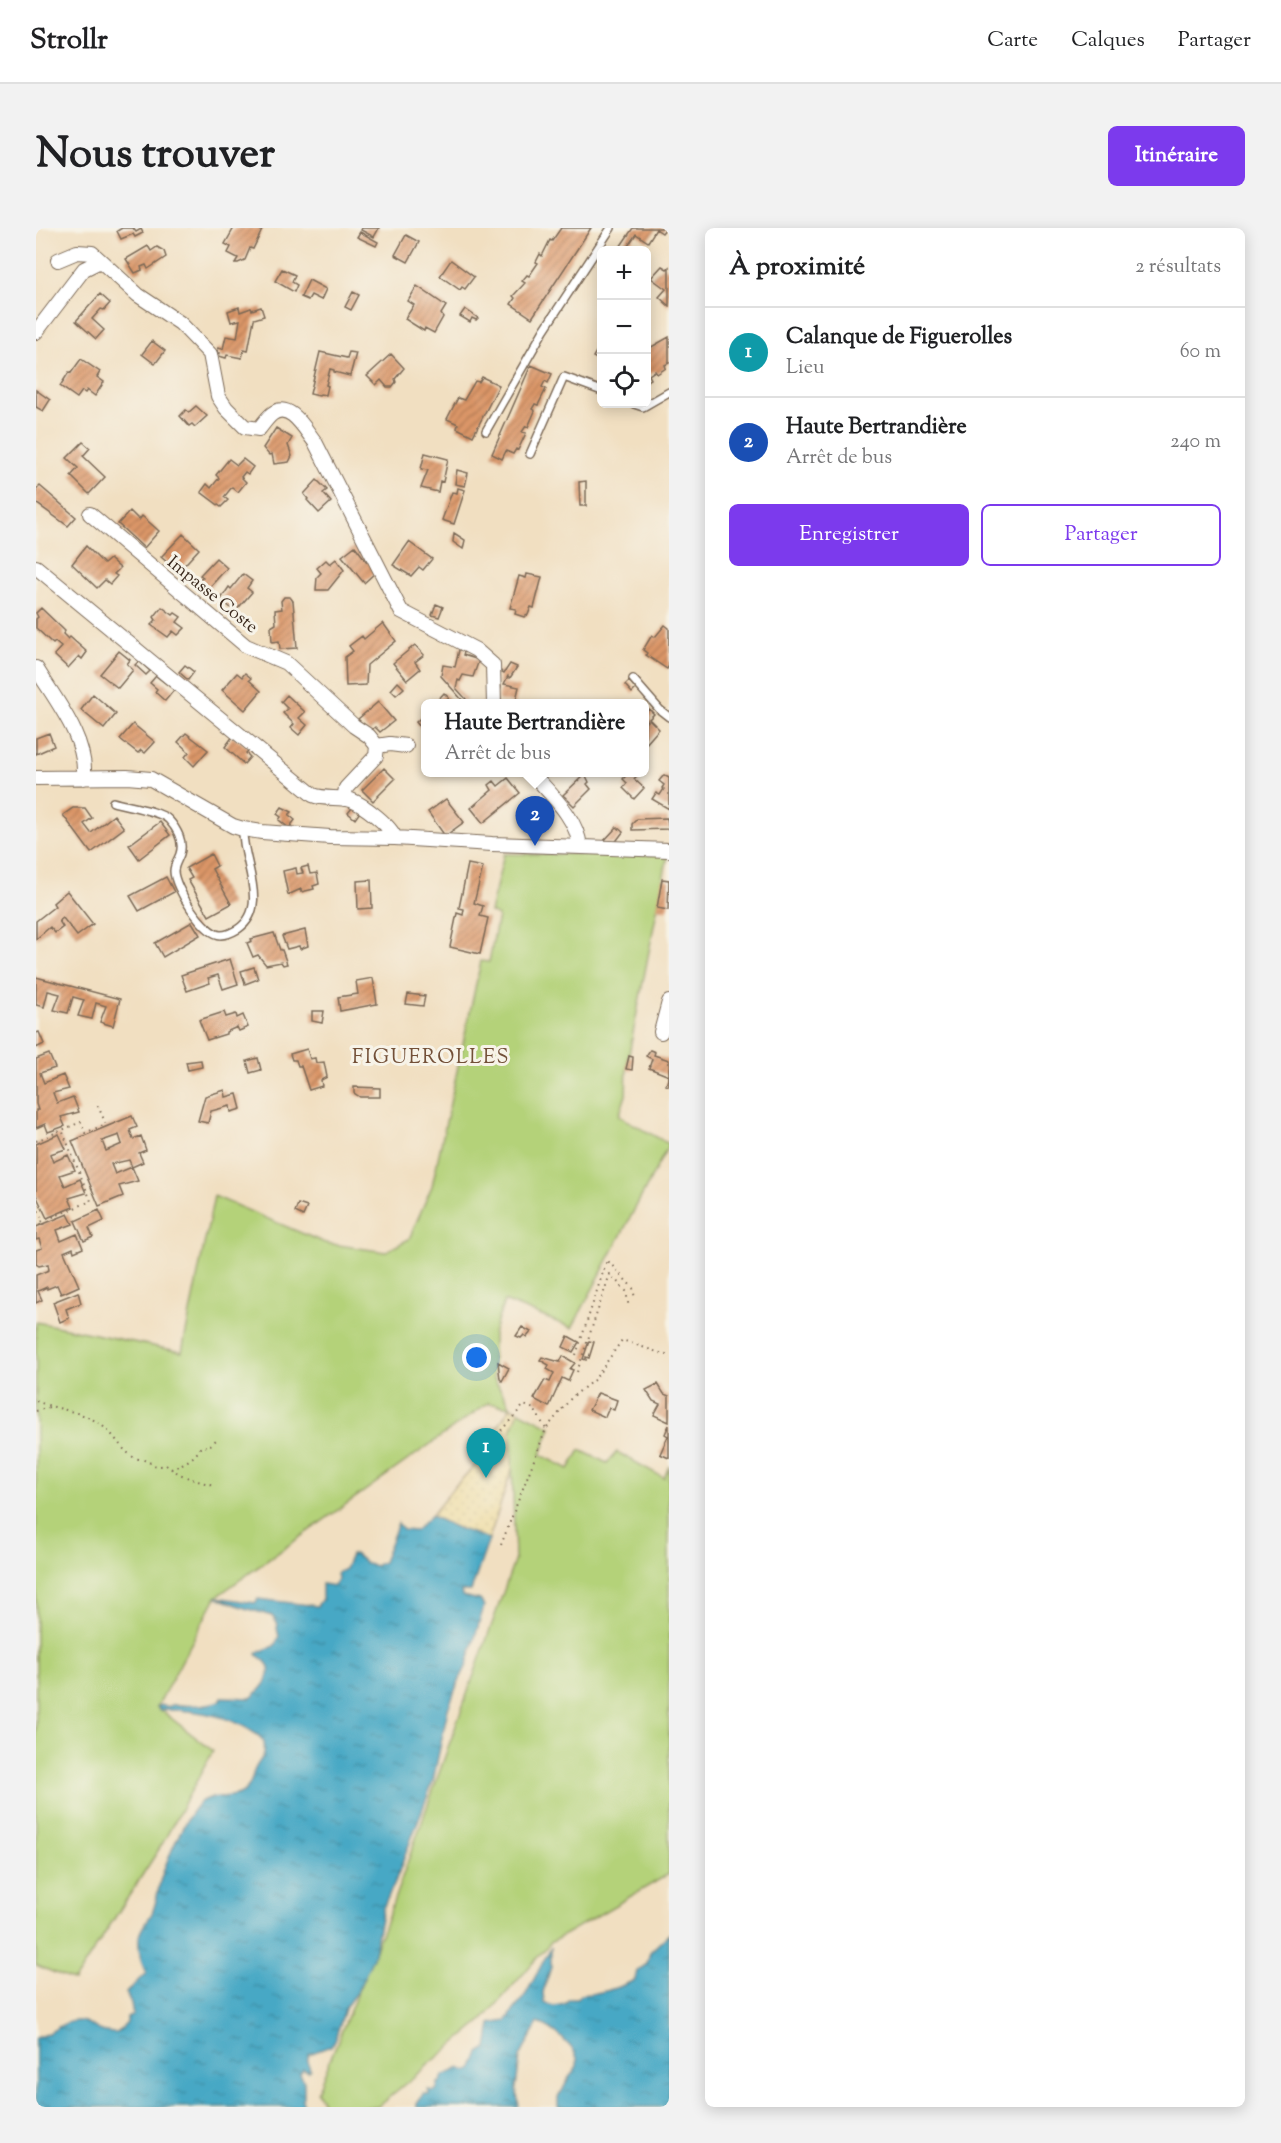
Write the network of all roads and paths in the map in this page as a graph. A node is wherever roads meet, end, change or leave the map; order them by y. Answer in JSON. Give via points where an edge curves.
{"nodes":[{"id":1,"x":611,"y":228,"type":"edge"},
{"id":2,"x":58,"y":260,"type":"dead end"},
{"id":3,"x":100,"y":261,"type":"junction"},
{"id":4,"x":36,"y":332,"type":"edge"},
{"id":5,"x":597,"y":389,"type":"edge"},
{"id":6,"x":669,"y":392,"type":"edge"},
{"id":7,"x":651,"y":402,"type":"edge"},
{"id":8,"x":486,"y":431,"type":"dead end"},
{"id":9,"x":530,"y":454,"type":"dead end"},
{"id":10,"x":90,"y":514,"type":"dead end"},
{"id":11,"x":36,"y":567,"type":"edge"},
{"id":12,"x":36,"y":669,"type":"edge"},
{"id":13,"x":633,"y":679,"type":"dead end"},
{"id":14,"x":494,"y":699,"type":"edge"},
{"id":15,"x":669,"y":717,"type":"edge"},
{"id":16,"x":377,"y":746,"type":"junction"},
{"id":17,"x":406,"y":746,"type":"dead end"},
{"id":18,"x":535,"y":777,"type":"edge"},
{"id":19,"x":36,"y":778,"type":"edge"},
{"id":20,"x":84,"y":778,"type":"junction"},
{"id":21,"x":344,"y":799,"type":"junction"},
{"id":22,"x":113,"y":802,"type":"dead end"},
{"id":23,"x":243,"y":830,"type":"junction"},
{"id":24,"x":395,"y":838,"type":"junction"},
{"id":25,"x":580,"y":847,"type":"junction"},
{"id":26,"x":669,"y":850,"type":"edge"},
{"id":27,"x":669,"y":1002,"type":"edge"},
{"id":28,"x":662,"y":1032,"type":"dead end"},
{"id":29,"x":97,"y":1104,"type":"dead end"},
{"id":30,"x":62,"y":1130,"type":"junction"},
{"id":31,"x":36,"y":1141,"type":"edge"},
{"id":32,"x":36,"y":1205,"type":"edge"},
{"id":33,"x":44,"y":1221,"type":"junction"},
{"id":34,"x":36,"y":1224,"type":"edge"},
{"id":35,"x":635,"y":1299,"type":"dead end"},
{"id":36,"x":629,"y":1308,"type":"dead end"},
{"id":37,"x":576,"y":1355,"type":"dead end"},
{"id":38,"x":669,"y":1356,"type":"edge"},
{"id":39,"x":577,"y":1372,"type":"dead end"},
{"id":40,"x":36,"y":1401,"type":"edge"},
{"id":41,"x":49,"y":1407,"type":"junction"},
{"id":42,"x":36,"y":1411,"type":"edge"},
{"id":43,"x":546,"y":1429,"type":"junction"},
{"id":44,"x":497,"y":1435,"type":"dead end"},
{"id":45,"x":220,"y":1440,"type":"dead end"},
{"id":46,"x":171,"y":1469,"type":"junction"},
{"id":47,"x":215,"y":1485,"type":"dead end"},
{"id":48,"x":501,"y":1545,"type":"dead end"}],
"edges":[{"from":1,"to":8,"type":"lane","via":[[543,330]]},
{"from":2,"to":3,"type":"street","via":[[77,252],[92,253]]},
{"from":3,"to":4,"type":"street","via":[[84,269]]},
{"from":3,"to":14,"type":"street","via":[[138,295],[180,323],[210,354],[218,396],[245,428],[259,429],[273,413],[280,411],[296,418],[315,442],[401,611],[476,650],[493,665]]},
{"from":5,"to":9,"type":"lane","via":[[564,377]]},
{"from":6,"to":7,"type":"lane"},
{"from":10,"to":16,"type":"street","name":"Impasse Coste","via":[[246,646],[286,663]]},
{"from":11,"to":21,"type":"street","via":[[313,795]]},
{"from":12,"to":20,"type":"street","via":[[78,741],[85,765]]},
{"from":13,"to":15,"type":"lane"},
{"from":16,"to":17,"type":"street"},
{"from":16,"to":21,"type":"street","via":[[376,756],[346,788]]},
{"from":18,"to":25,"type":"street","via":[[568,815]]},
{"from":19,"to":20,"type":"street"},
{"from":20,"to":23,"type":"street","via":[[151,779]]},
{"from":21,"to":24,"type":"street","via":[[362,805],[393,831]]},
{"from":22,"to":23,"type":"lane","via":[[159,814],[171,822],[182,846],[174,868],[175,878],[193,913],[214,934],[230,933],[244,924],[251,913],[252,876],[242,842]]},
{"from":23,"to":24,"type":"street"},
{"from":24,"to":25,"type":"street"},
{"from":25,"to":26,"type":"street"},
{"from":27,"to":28,"type":"street"},
{"from":29,"to":30,"type":"path","via":[[106,1124],[85,1133],[81,1122]]},
{"from":30,"to":31,"type":"path"},
{"from":30,"to":33,"type":"path","via":[[91,1201]]},
{"from":32,"to":33,"type":"path"},
{"from":33,"to":34,"type":"path"},
{"from":35,"to":37,"type":"path","via":[[633,1288],[607,1260]]},
{"from":36,"to":39,"type":"path","via":[[626,1292],[610,1274]]},
{"from":38,"to":43,"type":"path","via":[[622,1340],[595,1379],[572,1397]]},
{"from":40,"to":41,"type":"path"},
{"from":41,"to":42,"type":"path"},
{"from":41,"to":46,"type":"path","via":[[66,1408],[87,1417],[105,1428],[135,1458]]},
{"from":43,"to":44,"type":"path","via":[[534,1409],[524,1405]]},
{"from":43,"to":48,"type":"path"},
{"from":45,"to":46,"type":"path","via":[[200,1448]]},
{"from":46,"to":47,"type":"path"}]}
